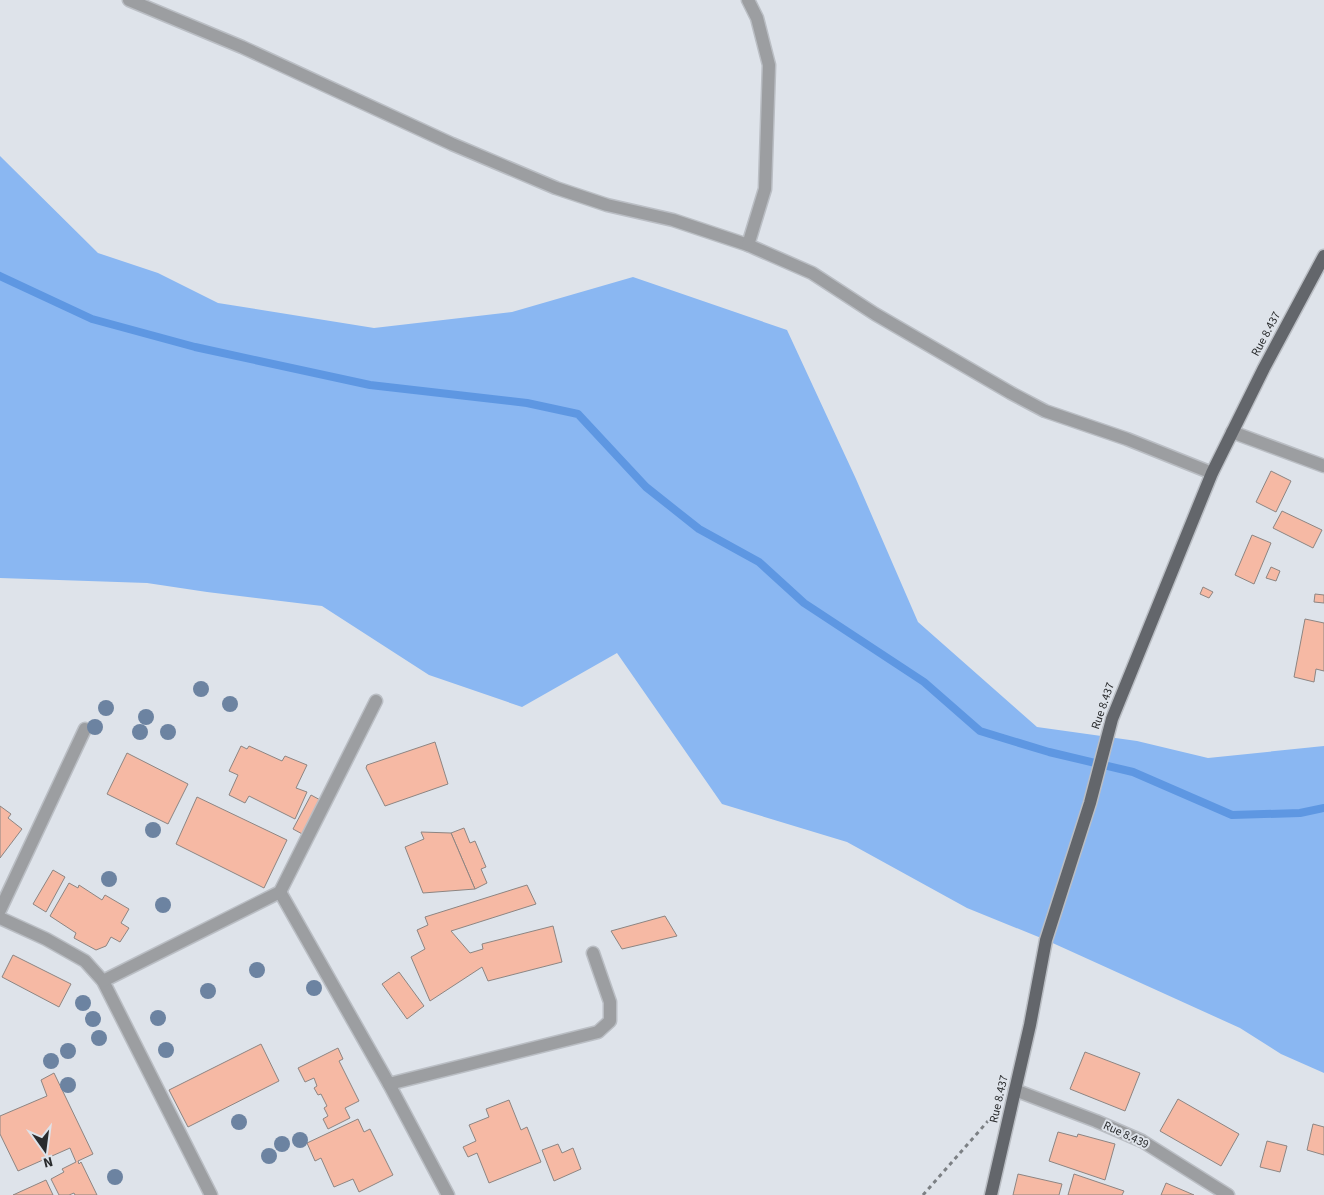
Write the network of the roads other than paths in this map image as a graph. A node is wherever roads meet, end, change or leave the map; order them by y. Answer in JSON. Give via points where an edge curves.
{"nodes":[{"id":1,"x":129,"y":0,"type":"edge"},
{"id":2,"x":748,"y":0,"type":"edge"},
{"id":3,"x":748,"y":245,"type":"junction"},
{"id":4,"x":1324,"y":256,"type":"edge"},
{"id":5,"x":1232,"y":432,"type":"junction"},
{"id":6,"x":1324,"y":466,"type":"edge"},
{"id":7,"x":1212,"y":473,"type":"junction"},
{"id":8,"x":376,"y":701,"type":"dead end"},
{"id":9,"x":85,"y":729,"type":"dead end"},
{"id":10,"x":280,"y":892,"type":"junction"},
{"id":11,"x":0,"y":910,"type":"edge"},
{"id":12,"x":0,"y":918,"type":"edge"},
{"id":13,"x":594,"y":953,"type":"dead end"},
{"id":14,"x":103,"y":981,"type":"junction"},
{"id":15,"x":389,"y":1084,"type":"junction"},
{"id":16,"x":1015,"y":1090,"type":"junction"},
{"id":17,"x":211,"y":1195,"type":"edge"},
{"id":18,"x":448,"y":1195,"type":"edge"},
{"id":19,"x":991,"y":1195,"type":"edge"},
{"id":20,"x":1228,"y":1195,"type":"edge"}],
"edges":[{"from":1,"to":3,"type":"street","via":[[242,47],[556,188],[607,205],[673,220]]},
{"from":2,"to":3,"type":"street","via":[[757,18],[769,65],[765,189]]},
{"from":3,"to":7,"type":"street","via":[[812,273],[875,314],[1046,411],[1127,438]]},
{"from":4,"to":5,"type":"main road","name":"Rue 8.437"},
{"from":5,"to":6,"type":"street"},
{"from":5,"to":7,"type":"main road","name":"Rue 8.437"},
{"from":7,"to":16,"type":"main road","name":"Rue 8.437","via":[[1112,719],[1090,803],[1046,940]]},
{"from":8,"to":10,"type":"street"},
{"from":9,"to":11,"type":"street"},
{"from":10,"to":14,"type":"street"},
{"from":10,"to":15,"type":"street"},
{"from":12,"to":14,"type":"street","via":[[85,961]]},
{"from":13,"to":15,"type":"street","via":[[610,1002],[610,1021],[598,1032]]},
{"from":14,"to":17,"type":"street"},
{"from":15,"to":18,"type":"street"},
{"from":16,"to":19,"type":"main road","name":"Rue 8.437"},
{"from":16,"to":20,"type":"street","name":"Rue 8.439","via":[[1142,1141]]}]}
